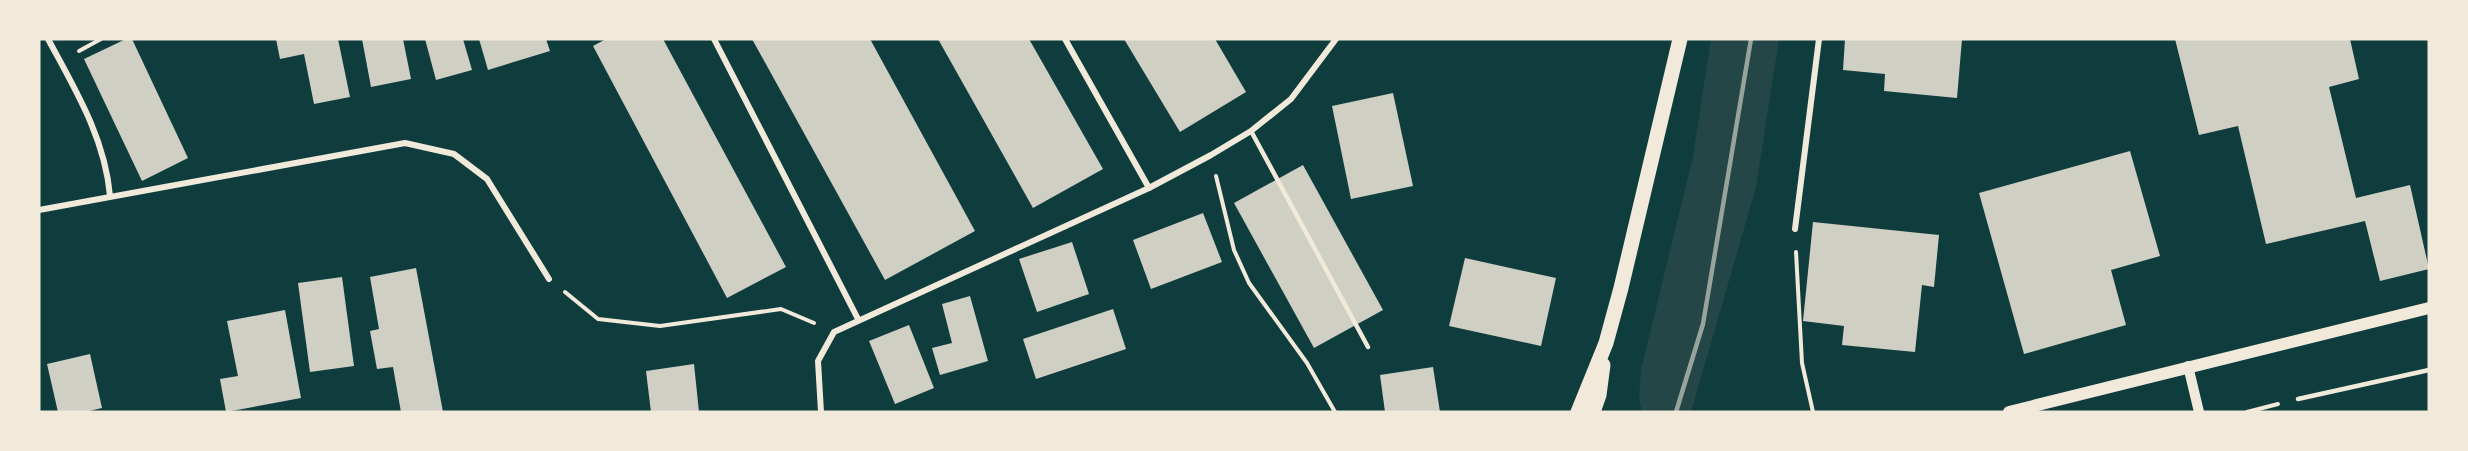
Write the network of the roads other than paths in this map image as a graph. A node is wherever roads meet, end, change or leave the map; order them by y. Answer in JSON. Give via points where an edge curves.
{"nodes":[{"id":1,"x":48,"y":39,"type":"edge"},
{"id":2,"x":714,"y":39,"type":"edge"},
{"id":3,"x":1065,"y":39,"type":"edge"},
{"id":4,"x":1336,"y":39,"type":"edge"},
{"id":5,"x":1680,"y":39,"type":"edge"},
{"id":6,"x":1819,"y":39,"type":"edge"},
{"id":7,"x":1251,"y":131,"type":"junction"},
{"id":8,"x":1149,"y":188,"type":"junction"},
{"id":9,"x":110,"y":196,"type":"junction"},
{"id":10,"x":39,"y":210,"type":"edge"},
{"id":11,"x":1795,"y":229,"type":"road end"},
{"id":12,"x":549,"y":279,"type":"road end"},
{"id":13,"x":2429,"y":308,"type":"edge"},
{"id":14,"x":858,"y":319,"type":"junction"},
{"id":15,"x":1606,"y":343,"type":"junction"},
{"id":16,"x":1368,"y":346,"type":"dead end"},
{"id":17,"x":2188,"y":366,"type":"junction"},
{"id":18,"x":2429,"y":370,"type":"edge"},
{"id":19,"x":1599,"y":395,"type":"junction"},
{"id":20,"x":2298,"y":399,"type":"road end"},
{"id":21,"x":820,"y":412,"type":"edge"},
{"id":22,"x":1578,"y":412,"type":"edge"},
{"id":23,"x":1593,"y":412,"type":"edge"},
{"id":24,"x":1600,"y":412,"type":"edge"},
{"id":25,"x":2009,"y":412,"type":"edge"},
{"id":26,"x":2199,"y":412,"type":"edge"}],
"edges":[{"from":1,"to":9,"type":"street","via":[[99,141]]},
{"from":2,"to":14,"type":"street"},
{"from":3,"to":8,"type":"street"},
{"from":4,"to":7,"type":"street","via":[[1291,99]]},
{"from":5,"to":15,"type":"main road"},
{"from":6,"to":11,"type":"street"},
{"from":7,"to":8,"type":"street"},
{"from":7,"to":16,"type":"lane"},
{"from":8,"to":14,"type":"street"},
{"from":9,"to":10,"type":"street"},
{"from":9,"to":12,"type":"street","via":[[405,144],[454,154],[487,179]]},
{"from":13,"to":17,"type":"main road"},
{"from":14,"to":21,"type":"street","via":[[834,332],[818,361]]},
{"from":15,"to":19,"type":"main road"},
{"from":15,"to":22,"type":"main road"},
{"from":17,"to":25,"type":"main road"},
{"from":17,"to":26,"type":"street"},
{"from":18,"to":20,"type":"lane"},
{"from":19,"to":23,"type":"main road"},
{"from":19,"to":24,"type":"main road"}]}
